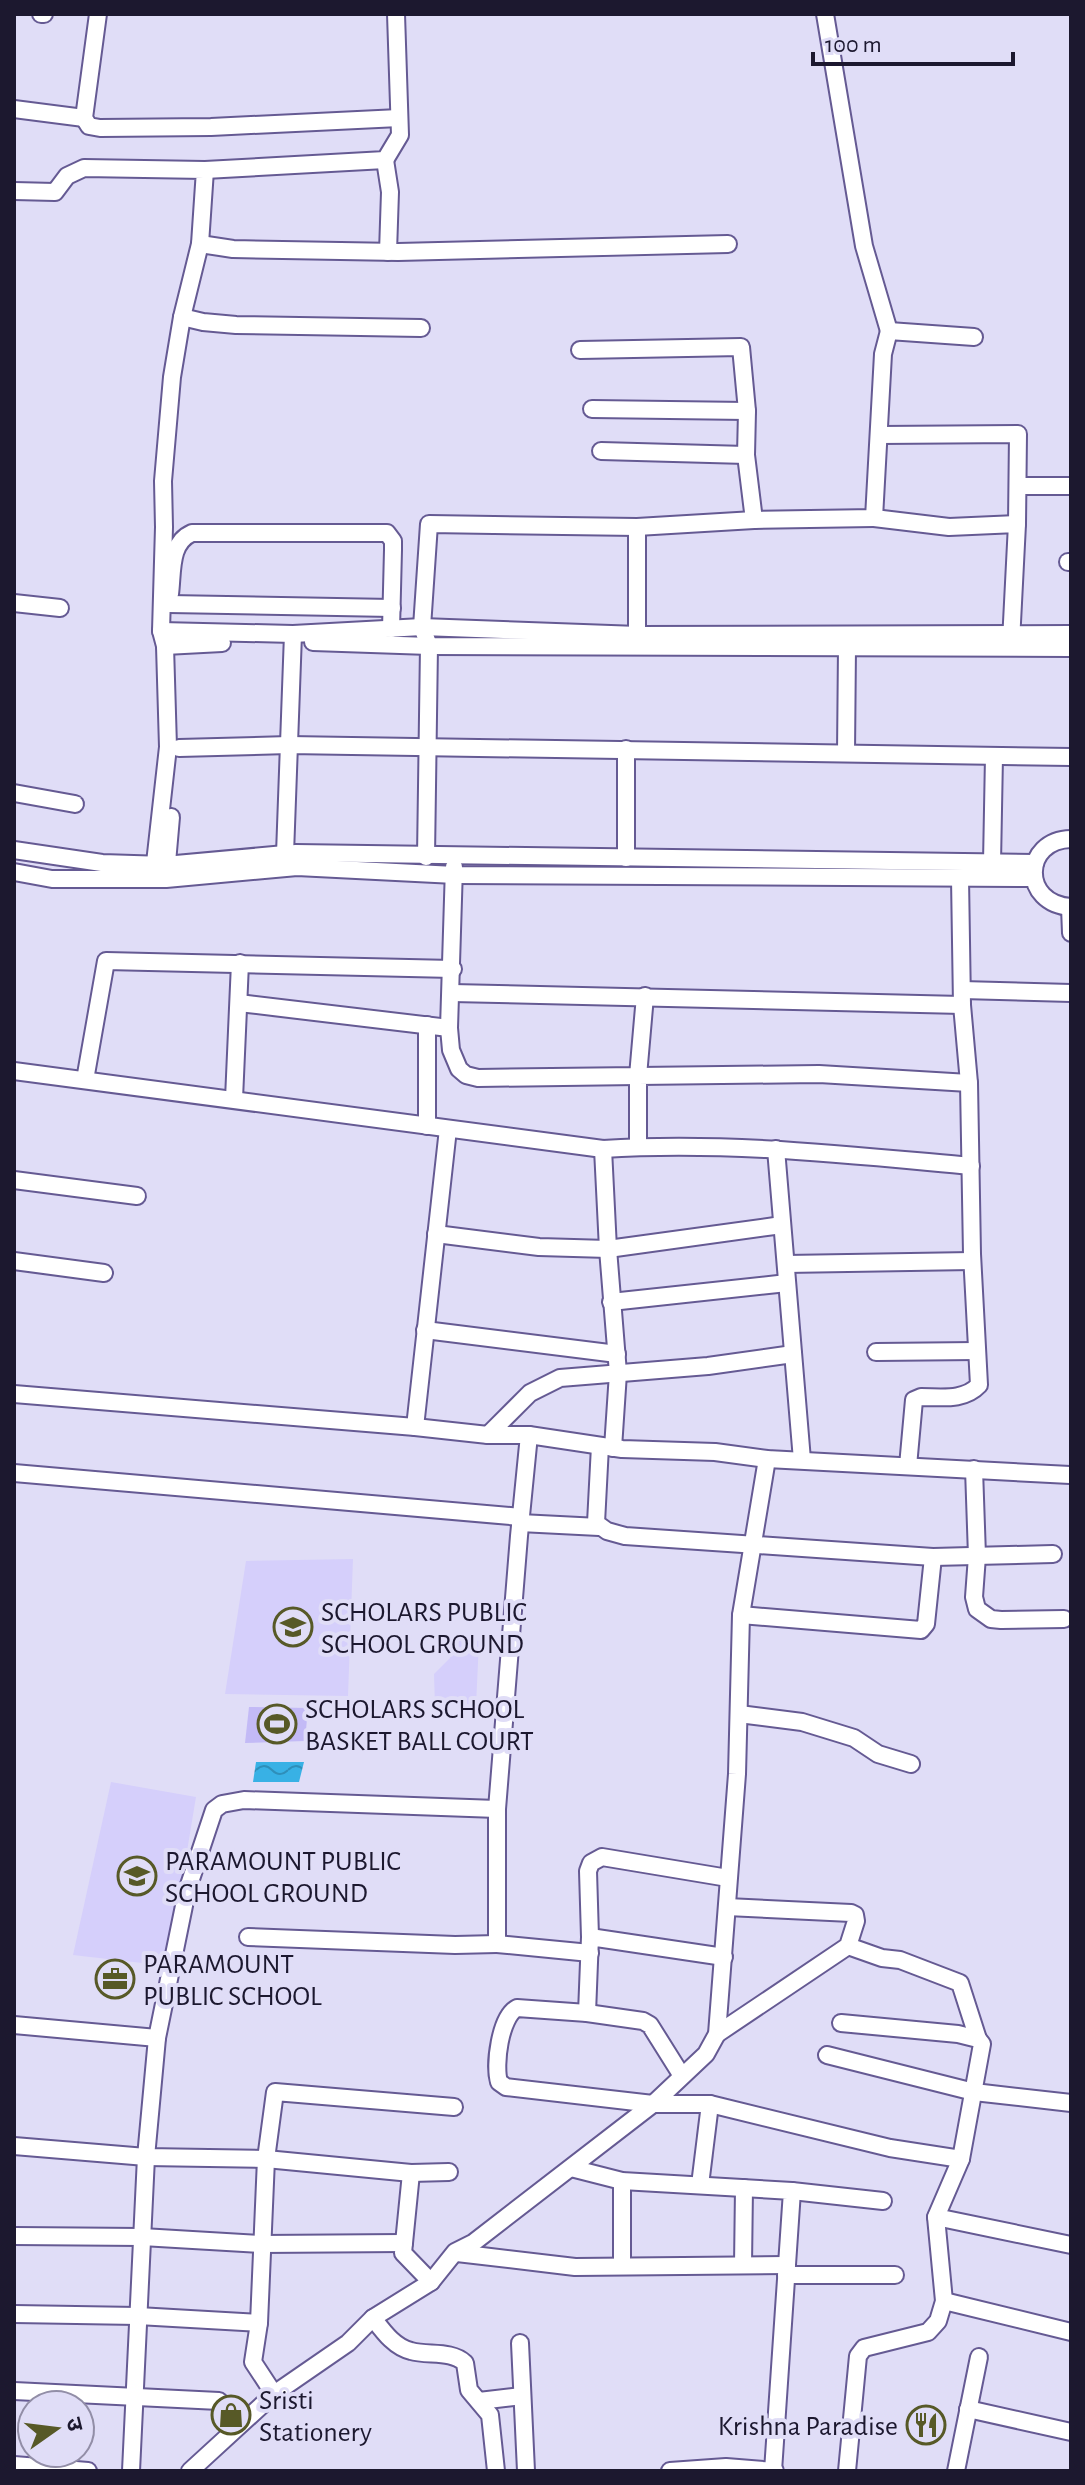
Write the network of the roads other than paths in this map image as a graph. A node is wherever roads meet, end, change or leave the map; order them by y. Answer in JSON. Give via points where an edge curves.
{"nodes":[{"id":1,"x":98,"y":14,"type":"edge"},
{"id":2,"x":396,"y":14,"type":"edge"},
{"id":3,"x":825,"y":14,"type":"edge"},
{"id":4,"x":14,"y":109,"type":"edge"},
{"id":5,"x":84,"y":118,"type":"junction"},
{"id":6,"x":399,"y":118,"type":"junction"},
{"id":7,"x":385,"y":160,"type":"junction"},
{"id":8,"x":205,"y":170,"type":"junction"},
{"id":9,"x":14,"y":191,"type":"edge"},
{"id":10,"x":200,"y":244,"type":"junction"},
{"id":11,"x":728,"y":244,"type":"dead end"},
{"id":12,"x":388,"y":252,"type":"junction"},
{"id":13,"x":182,"y":317,"type":"junction"},
{"id":14,"x":421,"y":328,"type":"dead end"},
{"id":15,"x":889,"y":331,"type":"junction"},
{"id":16,"x":974,"y":337,"type":"dead end"},
{"id":17,"x":580,"y":350,"type":"dead end"},
{"id":18,"x":592,"y":409,"type":"dead end"},
{"id":19,"x":747,"y":411,"type":"junction"},
{"id":20,"x":879,"y":435,"type":"junction"},
{"id":21,"x":601,"y":451,"type":"dead end"},
{"id":22,"x":746,"y":455,"type":"junction"},
{"id":23,"x":1019,"y":486,"type":"junction"},
{"id":24,"x":1071,"y":486,"type":"edge"},
{"id":25,"x":874,"y":518,"type":"junction"},
{"id":26,"x":754,"y":520,"type":"junction"},
{"id":27,"x":1017,"y":524,"type":"junction"},
{"id":28,"x":637,"y":527,"type":"junction"},
{"id":29,"x":14,"y":603,"type":"edge"},
{"id":30,"x":169,"y":604,"type":"junction"},
{"id":31,"x":60,"y":608,"type":"dead end"},
{"id":32,"x":392,"y":608,"type":"junction"},
{"id":33,"x":422,"y":627,"type":"junction"},
{"id":34,"x":391,"y":629,"type":"junction"},
{"id":35,"x":1071,"y":634,"type":"edge"},
{"id":36,"x":168,"y":637,"type":"junction"},
{"id":37,"x":292,"y":638,"type":"junction"},
{"id":38,"x":638,"y":641,"type":"junction"},
{"id":39,"x":1011,"y":641,"type":"junction"},
{"id":40,"x":429,"y":646,"type":"junction"},
{"id":41,"x":847,"y":647,"type":"junction"},
{"id":42,"x":1071,"y":648,"type":"edge"},
{"id":43,"x":289,"y":745,"type":"junction"},
{"id":44,"x":179,"y":748,"type":"junction"},
{"id":45,"x":427,"y":749,"type":"junction"},
{"id":46,"x":626,"y":749,"type":"junction"},
{"id":47,"x":846,"y":753,"type":"junction"},
{"id":48,"x":994,"y":756,"type":"junction"},
{"id":49,"x":1071,"y":757,"type":"edge"},
{"id":50,"x":14,"y":793,"type":"edge"},
{"id":51,"x":75,"y":804,"type":"dead end"},
{"id":52,"x":1071,"y":839,"type":"edge"},
{"id":53,"x":14,"y":850,"type":"edge"},
{"id":54,"x":285,"y":854,"type":"junction"},
{"id":55,"x":454,"y":855,"type":"junction"},
{"id":56,"x":426,"y":857,"type":"junction"},
{"id":57,"x":626,"y":858,"type":"junction"},
{"id":58,"x":992,"y":863,"type":"junction"},
{"id":59,"x":1034,"y":871,"type":"junction"},
{"id":60,"x":14,"y":872,"type":"edge"},
{"id":61,"x":160,"y":872,"type":"junction"},
{"id":62,"x":455,"y":875,"type":"junction"},
{"id":63,"x":960,"y":878,"type":"junction"},
{"id":64,"x":1070,"y":907,"type":"edge"},
{"id":65,"x":1071,"y":933,"type":"edge"},
{"id":66,"x":240,"y":963,"type":"junction"},
{"id":67,"x":453,"y":969,"type":"junction"},
{"id":68,"x":452,"y":993,"type":"junction"},
{"id":69,"x":1071,"y":993,"type":"edge"},
{"id":70,"x":645,"y":996,"type":"junction"},
{"id":71,"x":962,"y":997,"type":"junction"},
{"id":72,"x":239,"y":1003,"type":"junction"},
{"id":73,"x":427,"y":1025,"type":"junction"},
{"id":74,"x":449,"y":1028,"type":"junction"},
{"id":75,"x":14,"y":1071,"type":"edge"},
{"id":76,"x":638,"y":1076,"type":"junction"},
{"id":77,"x":85,"y":1080,"type":"junction"},
{"id":78,"x":969,"y":1083,"type":"junction"},
{"id":79,"x":234,"y":1099,"type":"junction"},
{"id":80,"x":427,"y":1126,"type":"junction"},
{"id":81,"x":448,"y":1129,"type":"junction"},
{"id":82,"x":638,"y":1147,"type":"junction"},
{"id":83,"x":603,"y":1149,"type":"junction"},
{"id":84,"x":776,"y":1149,"type":"junction"},
{"id":85,"x":971,"y":1166,"type":"junction"},
{"id":86,"x":14,"y":1180,"type":"edge"},
{"id":87,"x":137,"y":1196,"type":"dead end"},
{"id":88,"x":782,"y":1225,"type":"junction"},
{"id":89,"x":436,"y":1234,"type":"junction"},
{"id":90,"x":608,"y":1249,"type":"junction"},
{"id":91,"x":14,"y":1261,"type":"edge"},
{"id":92,"x":972,"y":1261,"type":"junction"},
{"id":93,"x":786,"y":1264,"type":"junction"},
{"id":94,"x":104,"y":1273,"type":"dead end"},
{"id":95,"x":787,"y":1283,"type":"junction"},
{"id":96,"x":611,"y":1302,"type":"junction"},
{"id":97,"x":425,"y":1330,"type":"junction"},
{"id":98,"x":977,"y":1351,"type":"junction"},
{"id":99,"x":876,"y":1352,"type":"dead end"},
{"id":100,"x":617,"y":1354,"type":"junction"},
{"id":101,"x":793,"y":1354,"type":"junction"},
{"id":102,"x":618,"y":1373,"type":"junction"},
{"id":103,"x":14,"y":1394,"type":"edge"},
{"id":104,"x":415,"y":1427,"type":"junction"},
{"id":105,"x":488,"y":1435,"type":"junction"},
{"id":106,"x":529,"y":1435,"type":"junction"},
{"id":107,"x":606,"y":1447,"type":"junction"},
{"id":108,"x":767,"y":1459,"type":"junction"},
{"id":109,"x":802,"y":1460,"type":"junction"},
{"id":110,"x":908,"y":1466,"type":"junction"},
{"id":111,"x":974,"y":1469,"type":"junction"},
{"id":112,"x":14,"y":1473,"type":"edge"},
{"id":113,"x":1070,"y":1475,"type":"edge"},
{"id":114,"x":521,"y":1520,"type":"junction"},
{"id":115,"x":599,"y":1527,"type":"junction"},
{"id":116,"x":754,"y":1544,"type":"junction"},
{"id":117,"x":1053,"y":1554,"type":"dead end"},
{"id":118,"x":977,"y":1556,"type":"junction"},
{"id":119,"x":933,"y":1557,"type":"junction"},
{"id":120,"x":741,"y":1615,"type":"junction"},
{"id":121,"x":1064,"y":1619,"type":"dead end"},
{"id":122,"x":739,"y":1714,"type":"junction"},
{"id":123,"x":911,"y":1764,"type":"dead end"},
{"id":124,"x":497,"y":1809,"type":"junction"},
{"id":125,"x":728,"y":1878,"type":"junction"},
{"id":126,"x":727,"y":1907,"type":"junction"},
{"id":127,"x":248,"y":1937,"type":"dead end"},
{"id":128,"x":497,"y":1944,"type":"junction"},
{"id":129,"x":590,"y":1945,"type":"junction"},
{"id":130,"x":848,"y":1946,"type":"junction"},
{"id":131,"x":724,"y":1957,"type":"junction"},
{"id":132,"x":587,"y":2013,"type":"junction"},
{"id":133,"x":841,"y":2023,"type":"dead end"},
{"id":134,"x":14,"y":2025,"type":"edge"},
{"id":135,"x":717,"y":2034,"type":"junction"},
{"id":136,"x":157,"y":2038,"type":"junction"},
{"id":137,"x":978,"y":2039,"type":"junction"},
{"id":138,"x":827,"y":2055,"type":"dead end"},
{"id":139,"x":682,"y":2076,"type":"junction"},
{"id":140,"x":974,"y":2092,"type":"junction"},
{"id":141,"x":1071,"y":2103,"type":"edge"},
{"id":142,"x":653,"y":2104,"type":"junction"},
{"id":143,"x":710,"y":2104,"type":"junction"},
{"id":144,"x":454,"y":2107,"type":"dead end"},
{"id":145,"x":14,"y":2146,"type":"edge"},
{"id":146,"x":146,"y":2157,"type":"junction"},
{"id":147,"x":266,"y":2159,"type":"junction"},
{"id":148,"x":961,"y":2159,"type":"junction"},
{"id":149,"x":571,"y":2168,"type":"junction"},
{"id":150,"x":449,"y":2172,"type":"dead end"},
{"id":151,"x":411,"y":2173,"type":"junction"},
{"id":152,"x":622,"y":2181,"type":"junction"},
{"id":153,"x":700,"y":2185,"type":"junction"},
{"id":154,"x":744,"y":2188,"type":"junction"},
{"id":155,"x":792,"y":2191,"type":"junction"},
{"id":156,"x":883,"y":2201,"type":"dead end"},
{"id":157,"x":936,"y":2217,"type":"junction"},
{"id":158,"x":14,"y":2236,"type":"edge"},
{"id":159,"x":142,"y":2237,"type":"junction"},
{"id":160,"x":404,"y":2243,"type":"junction"},
{"id":161,"x":260,"y":2244,"type":"junction"},
{"id":162,"x":1071,"y":2245,"type":"edge"},
{"id":163,"x":455,"y":2252,"type":"junction"},
{"id":164,"x":743,"y":2265,"type":"junction"},
{"id":165,"x":622,"y":2266,"type":"junction"},
{"id":166,"x":786,"y":2270,"type":"junction"},
{"id":167,"x":895,"y":2275,"type":"dead end"},
{"id":168,"x":431,"y":2282,"type":"junction"},
{"id":169,"x":944,"y":2301,"type":"junction"},
{"id":170,"x":14,"y":2314,"type":"edge"},
{"id":171,"x":138,"y":2316,"type":"junction"},
{"id":172,"x":373,"y":2318,"type":"junction"},
{"id":173,"x":259,"y":2323,"type":"junction"},
{"id":174,"x":1071,"y":2332,"type":"edge"},
{"id":175,"x":520,"y":2343,"type":"dead end"},
{"id":176,"x":979,"y":2357,"type":"dead end"},
{"id":177,"x":14,"y":2391,"type":"edge"},
{"id":178,"x":274,"y":2394,"type":"junction"},
{"id":179,"x":134,"y":2396,"type":"junction"},
{"id":180,"x":522,"y":2396,"type":"junction"},
{"id":181,"x":219,"y":2401,"type":"dead end"},
{"id":182,"x":479,"y":2401,"type":"junction"},
{"id":183,"x":968,"y":2409,"type":"junction"},
{"id":184,"x":1071,"y":2432,"type":"edge"},
{"id":185,"x":14,"y":2465,"type":"edge"},
{"id":186,"x":88,"y":2471,"type":"edge"},
{"id":187,"x":131,"y":2471,"type":"edge"},
{"id":188,"x":190,"y":2471,"type":"edge"},
{"id":189,"x":496,"y":2471,"type":"edge"},
{"id":190,"x":526,"y":2471,"type":"edge"},
{"id":191,"x":670,"y":2471,"type":"edge"},
{"id":192,"x":774,"y":2471,"type":"edge"},
{"id":193,"x":847,"y":2471,"type":"edge"},
{"id":194,"x":956,"y":2471,"type":"edge"}],
"edges":[{"from":1,"to":5,"type":"street"},
{"from":2,"to":6,"type":"street"},
{"from":3,"to":15,"type":"street","via":[[864,246]]},
{"from":4,"to":5,"type":"street"},
{"from":5,"to":6,"type":"street","via":[[89,126],[100,128]]},
{"from":6,"to":7,"type":"street","via":[[400,135]]},
{"from":7,"to":8,"type":"street"},
{"from":7,"to":12,"type":"street"},
{"from":8,"to":9,"type":"street","via":[[84,168],[67,176],[55,192]]},
{"from":8,"to":10,"type":"street"},
{"from":10,"to":12,"type":"street"},
{"from":10,"to":13,"type":"street"},
{"from":11,"to":12,"type":"street"},
{"from":13,"to":14,"type":"street","via":[[236,325]]},
{"from":13,"to":36,"type":"street","via":[[163,481]]},
{"from":15,"to":16,"type":"street"},
{"from":15,"to":20,"type":"street"},
{"from":17,"to":19,"type":"street","via":[[741,347]]},
{"from":18,"to":19,"type":"street"},
{"from":19,"to":22,"type":"street"},
{"from":20,"to":23,"type":"street","via":[[1018,434]]},
{"from":20,"to":25,"type":"street"},
{"from":21,"to":22,"type":"street"},
{"from":22,"to":26,"type":"street"},
{"from":23,"to":24,"type":"street"},
{"from":23,"to":27,"type":"street"},
{"from":25,"to":26,"type":"street"},
{"from":25,"to":27,"type":"street","via":[[949,527]]},
{"from":26,"to":28,"type":"street"},
{"from":27,"to":39,"type":"street"},
{"from":28,"to":33,"type":"street","via":[[429,524]]},
{"from":28,"to":38,"type":"street"},
{"from":29,"to":31,"type":"street"},
{"from":30,"to":32,"type":"street"},
{"from":30,"to":32,"type":"street","via":[[176,547],[192,533],[387,533],[393,541]]},
{"from":30,"to":36,"type":"street"},
{"from":32,"to":34,"type":"street"},
{"from":33,"to":34,"type":"street"},
{"from":33,"to":38,"type":"street"},
{"from":33,"to":40,"type":"street"},
{"from":34,"to":37,"type":"street"},
{"from":35,"to":39,"type":"street"},
{"from":36,"to":37,"type":"street"},
{"from":36,"to":44,"type":"street"},
{"from":36,"to":61,"type":"street"},
{"from":37,"to":40,"type":"street"},
{"from":37,"to":43,"type":"street"},
{"from":38,"to":39,"type":"street"},
{"from":38,"to":40,"type":"street"},
{"from":38,"to":41,"type":"street"},
{"from":39,"to":41,"type":"street"},
{"from":39,"to":42,"type":"street"},
{"from":40,"to":45,"type":"street"},
{"from":41,"to":47,"type":"street"},
{"from":43,"to":44,"type":"street"},
{"from":43,"to":45,"type":"street"},
{"from":43,"to":54,"type":"street"},
{"from":44,"to":61,"type":"street"},
{"from":45,"to":46,"type":"street"},
{"from":45,"to":56,"type":"street"},
{"from":46,"to":47,"type":"street"},
{"from":46,"to":57,"type":"street"},
{"from":47,"to":48,"type":"street"},
{"from":48,"to":49,"type":"street"},
{"from":48,"to":58,"type":"street"},
{"from":50,"to":51,"type":"street"},
{"from":52,"to":59,"type":"street","via":[[1050,844]]},
{"from":53,"to":61,"type":"street"},
{"from":54,"to":56,"type":"street"},
{"from":54,"to":61,"type":"street"},
{"from":55,"to":56,"type":"street"},
{"from":55,"to":57,"type":"street"},
{"from":55,"to":62,"type":"street"},
{"from":57,"to":58,"type":"street"},
{"from":58,"to":59,"type":"street"},
{"from":59,"to":63,"type":"street"},
{"from":59,"to":64,"type":"street","via":[[1046,900]]},
{"from":60,"to":61,"type":"street","via":[[52,879]]},
{"from":61,"to":62,"type":"street","via":[[297,867]]},
{"from":62,"to":63,"type":"street"},
{"from":62,"to":67,"type":"street"},
{"from":63,"to":71,"type":"street"},
{"from":64,"to":65,"type":"street"},
{"from":66,"to":67,"type":"street"},
{"from":66,"to":72,"type":"street"},
{"from":66,"to":77,"type":"street","via":[[106,961]]},
{"from":67,"to":68,"type":"street"},
{"from":68,"to":70,"type":"street"},
{"from":68,"to":74,"type":"street"},
{"from":69,"to":71,"type":"street"},
{"from":70,"to":71,"type":"street"},
{"from":70,"to":76,"type":"street"},
{"from":71,"to":78,"type":"street"},
{"from":72,"to":73,"type":"street"},
{"from":72,"to":79,"type":"street"},
{"from":73,"to":74,"type":"street"},
{"from":73,"to":80,"type":"street"},
{"from":74,"to":76,"type":"street","via":[[454,1062],[466,1075]]},
{"from":75,"to":77,"type":"street"},
{"from":76,"to":78,"type":"street","via":[[819,1074]]},
{"from":76,"to":82,"type":"street"},
{"from":77,"to":79,"type":"street"},
{"from":78,"to":85,"type":"street"},
{"from":79,"to":80,"type":"street"},
{"from":80,"to":81,"type":"street"},
{"from":81,"to":83,"type":"street"},
{"from":81,"to":89,"type":"street"},
{"from":82,"to":83,"type":"street"},
{"from":82,"to":84,"type":"street"},
{"from":83,"to":90,"type":"street"},
{"from":84,"to":85,"type":"street"},
{"from":84,"to":88,"type":"street"},
{"from":85,"to":92,"type":"street"},
{"from":86,"to":87,"type":"street"},
{"from":88,"to":90,"type":"street"},
{"from":88,"to":93,"type":"street"},
{"from":89,"to":90,"type":"street","via":[[539,1247]]},
{"from":89,"to":97,"type":"street"},
{"from":90,"to":96,"type":"street"},
{"from":91,"to":94,"type":"street"},
{"from":92,"to":93,"type":"street"},
{"from":92,"to":98,"type":"street"},
{"from":93,"to":95,"type":"street"},
{"from":95,"to":96,"type":"street"},
{"from":95,"to":101,"type":"street"},
{"from":96,"to":100,"type":"street"},
{"from":97,"to":100,"type":"street"},
{"from":97,"to":104,"type":"street"},
{"from":98,"to":99,"type":"street"},
{"from":98,"to":110,"type":"street","via":[[979,1385],[971,1394],[914,1400]]},
{"from":100,"to":102,"type":"street"},
{"from":101,"to":102,"type":"street"},
{"from":101,"to":109,"type":"street"},
{"from":102,"to":105,"type":"street","via":[[560,1378],[543,1386]]},
{"from":102,"to":107,"type":"street"},
{"from":103,"to":104,"type":"street"},
{"from":104,"to":105,"type":"street"},
{"from":105,"to":106,"type":"street"},
{"from":106,"to":107,"type":"street"},
{"from":106,"to":114,"type":"street"},
{"from":107,"to":108,"type":"street"},
{"from":107,"to":115,"type":"street","via":[[594,1516]]},
{"from":108,"to":109,"type":"street"},
{"from":108,"to":116,"type":"street"},
{"from":109,"to":110,"type":"street"},
{"from":110,"to":111,"type":"street"},
{"from":111,"to":113,"type":"street"},
{"from":111,"to":118,"type":"street"},
{"from":112,"to":114,"type":"street"},
{"from":114,"to":115,"type":"street"},
{"from":114,"to":124,"type":"street"},
{"from":115,"to":116,"type":"street","via":[[635,1538]]},
{"from":116,"to":119,"type":"street"},
{"from":116,"to":120,"type":"street"},
{"from":117,"to":118,"type":"street"},
{"from":118,"to":119,"type":"street"},
{"from":118,"to":121,"type":"street","via":[[974,1597],[983,1615],[1001,1620]]},
{"from":119,"to":120,"type":"street","via":[[921,1630]]},
{"from":120,"to":122,"type":"street"},
{"from":122,"to":123,"type":"street","via":[[817,1726]]},
{"from":122,"to":125,"type":"street"},
{"from":124,"to":128,"type":"street"},
{"from":124,"to":136,"type":"street","via":[[244,1800],[222,1804],[214,1810],[187,1891]]},
{"from":125,"to":126,"type":"street"},
{"from":125,"to":129,"type":"street","via":[[602,1857],[588,1871]]},
{"from":126,"to":130,"type":"street","via":[[851,1913],[856,1921]]},
{"from":126,"to":131,"type":"street"},
{"from":127,"to":128,"type":"street"},
{"from":128,"to":129,"type":"street"},
{"from":129,"to":131,"type":"street"},
{"from":129,"to":132,"type":"street"},
{"from":130,"to":135,"type":"street"},
{"from":130,"to":137,"type":"street","via":[[960,1983]]},
{"from":131,"to":135,"type":"street"},
{"from":132,"to":139,"type":"street","via":[[650,2025]]},
{"from":132,"to":142,"type":"street","via":[[517,2008],[510,2012],[496,2066],[499,2082],[515,2089]]},
{"from":133,"to":137,"type":"street"},
{"from":134,"to":136,"type":"street"},
{"from":135,"to":139,"type":"street","via":[[706,2054]]},
{"from":136,"to":146,"type":"street"},
{"from":137,"to":140,"type":"street","via":[[982,2057]]},
{"from":138,"to":140,"type":"street"},
{"from":139,"to":142,"type":"street"},
{"from":140,"to":141,"type":"street"},
{"from":140,"to":148,"type":"street"},
{"from":142,"to":143,"type":"street"},
{"from":142,"to":149,"type":"street"},
{"from":143,"to":148,"type":"street","via":[[890,2148]]},
{"from":143,"to":153,"type":"street"},
{"from":144,"to":147,"type":"street","via":[[275,2092]]},
{"from":145,"to":146,"type":"street"},
{"from":146,"to":147,"type":"street"},
{"from":146,"to":159,"type":"street"},
{"from":147,"to":151,"type":"street"},
{"from":147,"to":161,"type":"street"},
{"from":148,"to":157,"type":"street"},
{"from":149,"to":152,"type":"street"},
{"from":149,"to":163,"type":"street"},
{"from":150,"to":151,"type":"street"},
{"from":151,"to":160,"type":"street"},
{"from":152,"to":153,"type":"street"},
{"from":152,"to":165,"type":"street"},
{"from":153,"to":154,"type":"street"},
{"from":154,"to":155,"type":"street"},
{"from":154,"to":164,"type":"street"},
{"from":155,"to":156,"type":"street"},
{"from":155,"to":166,"type":"street"},
{"from":157,"to":162,"type":"street"},
{"from":157,"to":169,"type":"street"},
{"from":158,"to":159,"type":"street"},
{"from":159,"to":161,"type":"street"},
{"from":159,"to":171,"type":"street"},
{"from":160,"to":161,"type":"street"},
{"from":160,"to":168,"type":"street","via":[[403,2253]]},
{"from":161,"to":173,"type":"street"},
{"from":163,"to":165,"type":"street","via":[[575,2267]]},
{"from":163,"to":168,"type":"street"},
{"from":164,"to":165,"type":"street"},
{"from":164,"to":166,"type":"street"},
{"from":166,"to":167,"type":"street"},
{"from":166,"to":192,"type":"street"},
{"from":168,"to":172,"type":"street"},
{"from":169,"to":174,"type":"street"},
{"from":169,"to":193,"type":"street","via":[[928,2332],[864,2348],[858,2356]]},
{"from":170,"to":171,"type":"street"},
{"from":171,"to":173,"type":"street"},
{"from":171,"to":179,"type":"street"},
{"from":172,"to":178,"type":"street","via":[[348,2343]]},
{"from":172,"to":182,"type":"street","via":[[401,2347],[460,2358],[469,2390]]},
{"from":173,"to":178,"type":"street","via":[[253,2362]]},
{"from":175,"to":180,"type":"street"},
{"from":176,"to":183,"type":"street"},
{"from":177,"to":179,"type":"street"},
{"from":178,"to":188,"type":"street"},
{"from":179,"to":181,"type":"street"},
{"from":179,"to":187,"type":"street"},
{"from":180,"to":182,"type":"street"},
{"from":180,"to":190,"type":"street"},
{"from":182,"to":189,"type":"street","via":[[493,2427]]},
{"from":183,"to":184,"type":"street"},
{"from":183,"to":194,"type":"street"},
{"from":185,"to":186,"type":"street"},
{"from":191,"to":192,"type":"street"}]}
